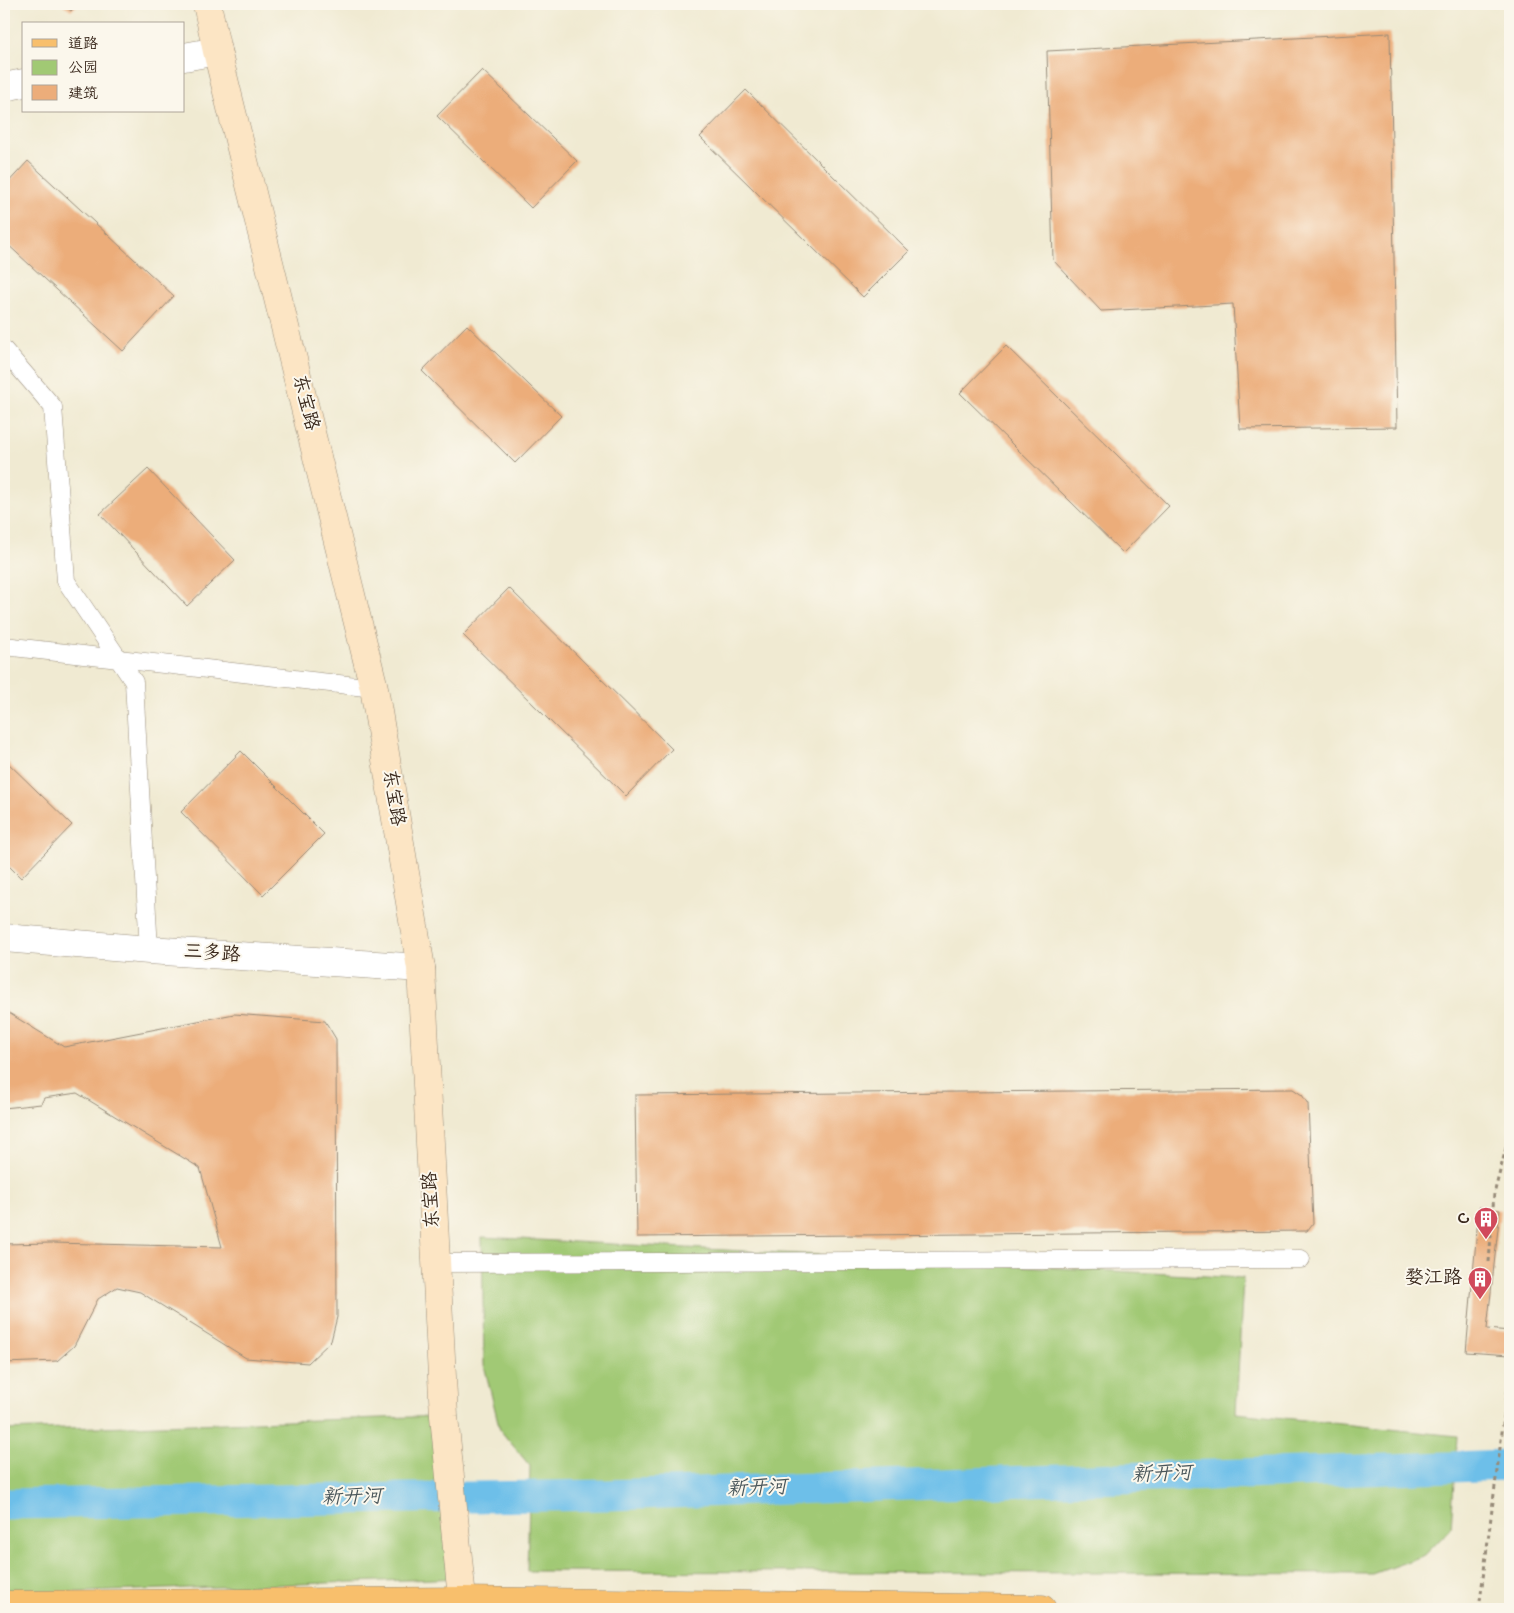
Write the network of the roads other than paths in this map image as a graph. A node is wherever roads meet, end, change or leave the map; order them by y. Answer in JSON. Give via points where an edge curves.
{"nodes":[{"id":1,"x":207,"y":4,"type":"edge"},
{"id":2,"x":217,"y":51,"type":"junction"},
{"id":3,"x":185,"y":57,"type":"edge"},
{"id":4,"x":22,"y":83,"type":"edge"},
{"id":5,"x":4,"y":87,"type":"edge"},
{"id":6,"x":4,"y":350,"type":"edge"},
{"id":7,"x":4,"y":646,"type":"edge"},
{"id":8,"x":118,"y":659,"type":"junction"},
{"id":9,"x":374,"y":688,"type":"junction"},
{"id":10,"x":4,"y":938,"type":"edge"},
{"id":11,"x":148,"y":950,"type":"junction"},
{"id":12,"x":421,"y":968,"type":"junction"},
{"id":13,"x":1301,"y":1258,"type":"dead end"},
{"id":14,"x":436,"y":1263,"type":"junction"},
{"id":15,"x":4,"y":1605,"type":"edge"},
{"id":16,"x":463,"y":1605,"type":"edge"},
{"id":17,"x":1042,"y":1609,"type":"edge"}],
"edges":[{"from":1,"to":2,"type":"street","name":"东宝路"},
{"from":2,"to":3,"type":"street"},
{"from":2,"to":9,"type":"street","name":"东宝路"},
{"from":4,"to":5,"type":"street"},
{"from":6,"to":8,"type":"lane","via":[[53,407],[66,582]]},
{"from":7,"to":8,"type":"lane"},
{"from":8,"to":9,"type":"lane"},
{"from":8,"to":11,"type":"lane","via":[[134,682]]},
{"from":9,"to":12,"type":"street","name":"东宝路"},
{"from":10,"to":11,"type":"street","name":"三多路"},
{"from":11,"to":12,"type":"street","name":"三多路"},
{"from":12,"to":14,"type":"street","name":"东宝路"},
{"from":13,"to":14,"type":"lane"},
{"from":14,"to":16,"type":"street","name":"东宝路","via":[[444,1416]]},
{"from":15,"to":16,"type":"main road"},
{"from":16,"to":17,"type":"main road"}]}
